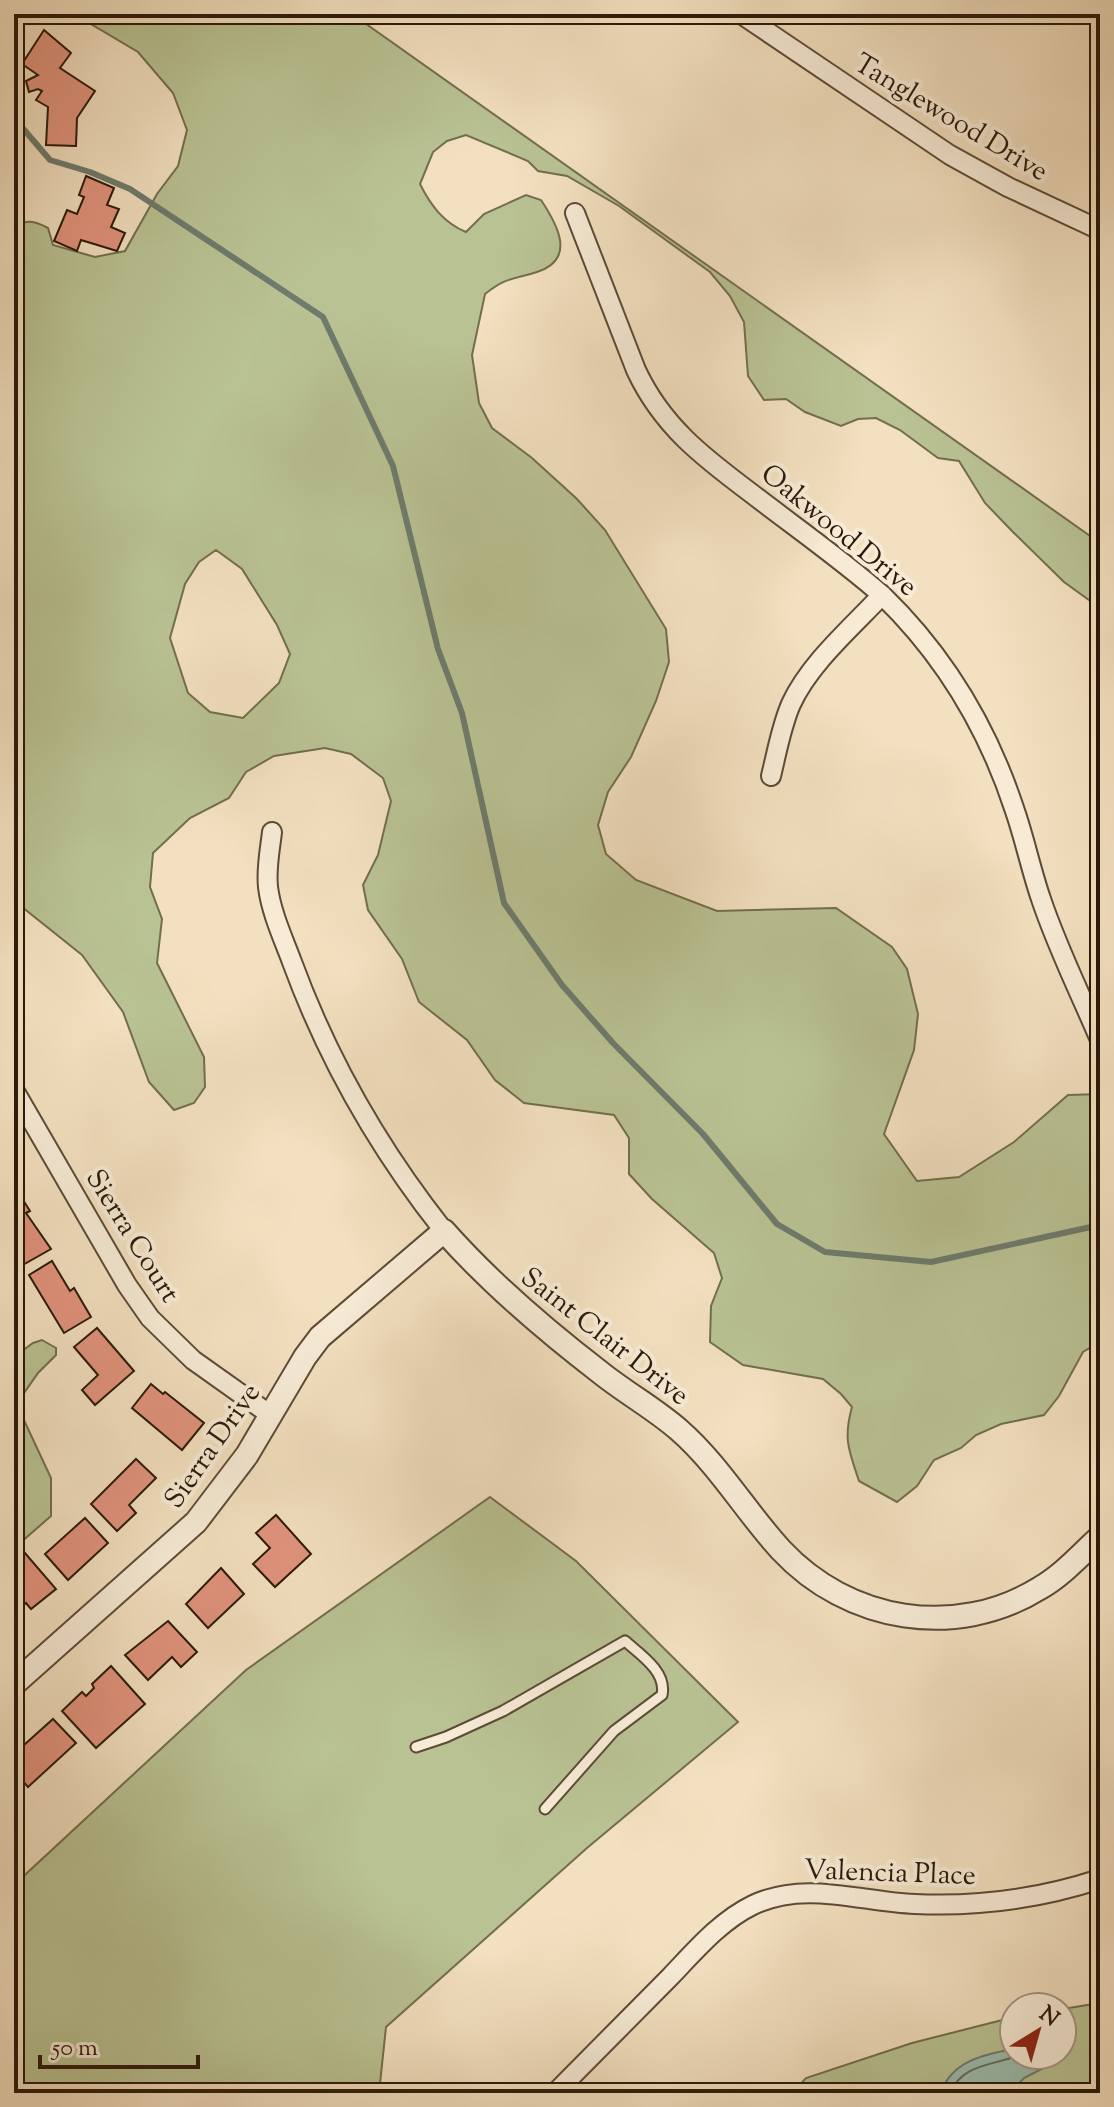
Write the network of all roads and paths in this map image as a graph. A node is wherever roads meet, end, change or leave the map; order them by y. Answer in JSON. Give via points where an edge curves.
{"nodes":[{"id":1,"x":741,"y":14,"type":"edge"},
{"id":2,"x":575,"y":213,"type":"dead end"},
{"id":3,"x":1100,"y":230,"type":"edge"},
{"id":4,"x":882,"y":595,"type":"junction"},
{"id":5,"x":771,"y":776,"type":"dead end"},
{"id":6,"x":272,"y":832,"type":"dead end"},
{"id":7,"x":1100,"y":1040,"type":"edge"},
{"id":8,"x":14,"y":1090,"type":"edge"},
{"id":9,"x":444,"y":1231,"type":"junction"},
{"id":10,"x":272,"y":1416,"type":"junction"},
{"id":11,"x":1100,"y":1537,"type":"edge"},
{"id":12,"x":14,"y":1684,"type":"edge"},
{"id":13,"x":416,"y":1747,"type":"dead end"},
{"id":14,"x":545,"y":1809,"type":"dead end"},
{"id":15,"x":1100,"y":1879,"type":"edge"},
{"id":16,"x":559,"y":2089,"type":"dead end"}],
"edges":[{"from":1,"to":3,"type":"street","name":"Tanglewood Drive","via":[[950,155]]},
{"from":2,"to":4,"type":"street","name":"Oakwood Drive","via":[[636,370],[660,413],[702,456]]},
{"from":4,"to":5,"type":"street","via":[[799,690]]},
{"from":4,"to":7,"type":"street","name":"Oakwood Drive","via":[[939,657],[982,728],[1053,932]]},
{"from":6,"to":9,"type":"street","name":"Saint Clair Drive","via":[[268,889],[311,1014],[361,1111]]},
{"from":8,"to":10,"type":"street","name":"Sierra Court","via":[[150,1318],[193,1360]]},
{"from":9,"to":10,"type":"street","name":"Sierra Drive","via":[[320,1337]]},
{"from":9,"to":11,"type":"street","name":"Saint Clair Drive","via":[[498,1288],[687,1438],[783,1552],[849,1600],[931,1619],[975,1615],[1039,1589]]},
{"from":10,"to":12,"type":"street","name":"Sierra Drive","via":[[188,1531]]},
{"from":13,"to":14,"type":"lane","via":[[503,1711],[625,1641],[661,1678],[662,1695],[614,1731]]},
{"from":15,"to":16,"type":"street","name":"Valencia Place","via":[[1026,1899],[956,1905],[817,1893],[754,1905],[706,1940]]}]}
